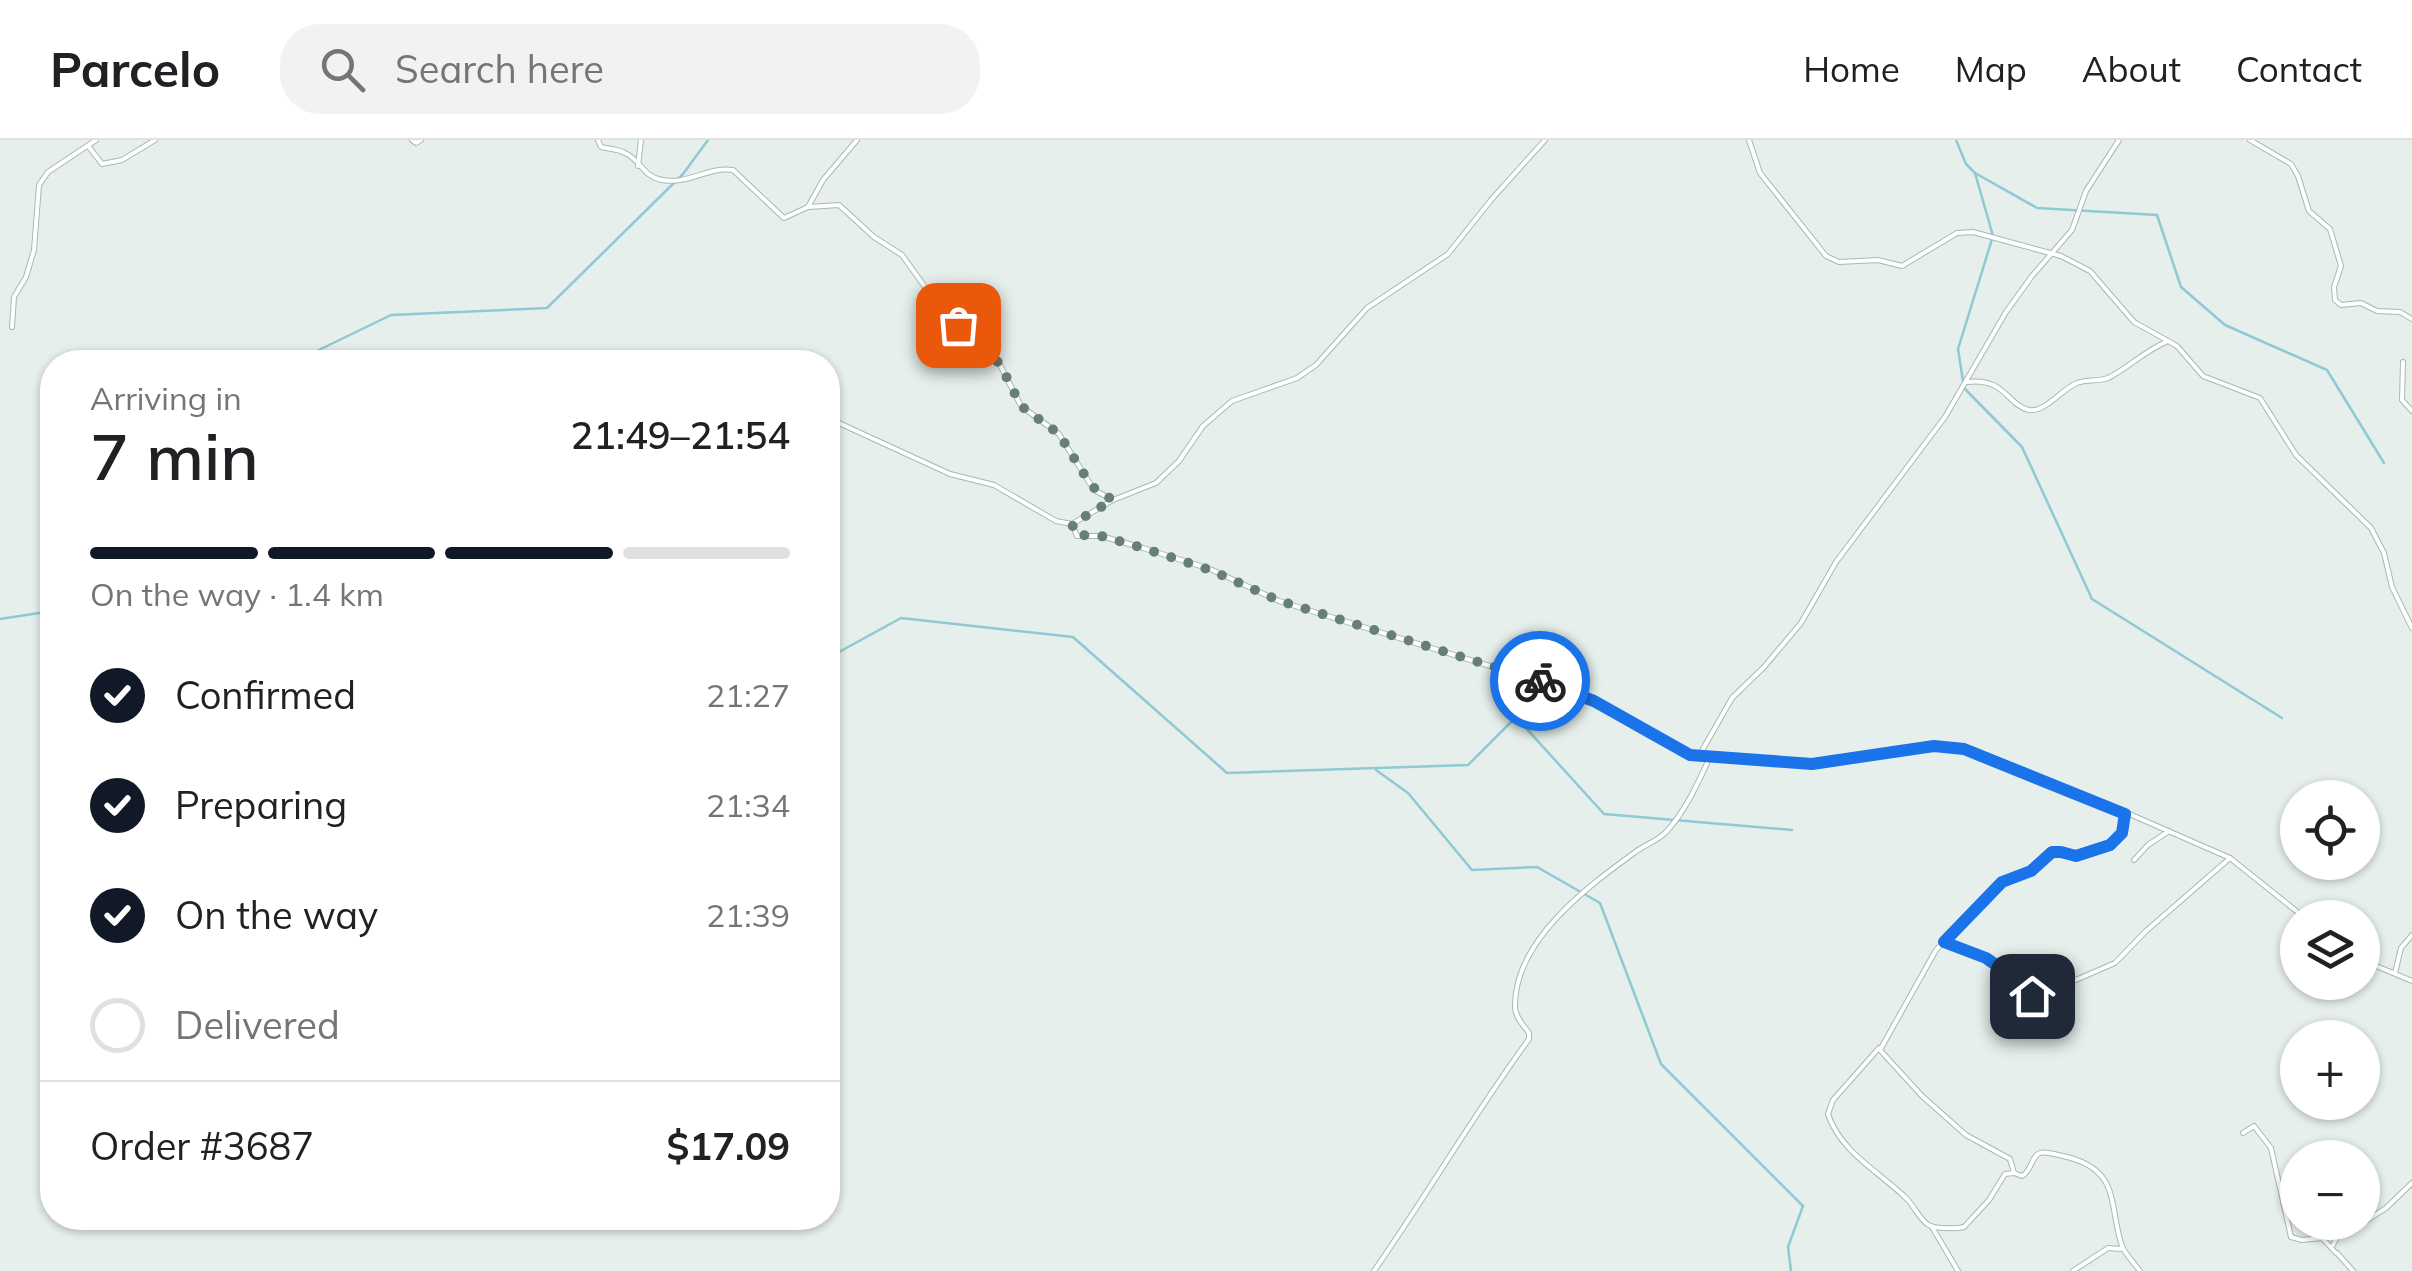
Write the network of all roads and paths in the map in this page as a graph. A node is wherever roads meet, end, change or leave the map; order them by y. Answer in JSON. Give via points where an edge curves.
{"nodes":[{"id":1,"x":96,"y":140,"type":"edge"},
{"id":2,"x":155,"y":140,"type":"edge"},
{"id":3,"x":412,"y":140,"type":"edge"},
{"id":4,"x":421,"y":140,"type":"edge"},
{"id":5,"x":598,"y":140,"type":"edge"},
{"id":6,"x":641,"y":140,"type":"edge"},
{"id":7,"x":858,"y":140,"type":"edge"},
{"id":8,"x":1545,"y":140,"type":"edge"},
{"id":9,"x":1749,"y":140,"type":"edge"},
{"id":10,"x":2119,"y":140,"type":"edge"},
{"id":11,"x":2250,"y":140,"type":"edge"},
{"id":12,"x":89,"y":147,"type":"junction"},
{"id":13,"x":638,"y":166,"type":"junction"},
{"id":14,"x":808,"y":207,"type":"junction"},
{"id":15,"x":2050,"y":254,"type":"junction"},
{"id":16,"x":2412,"y":320,"type":"edge"},
{"id":17,"x":12,"y":327,"type":"dead end"},
{"id":18,"x":2170,"y":341,"type":"junction"},
{"id":19,"x":2403,"y":362,"type":"dead end"},
{"id":20,"x":1967,"y":382,"type":"junction"},
{"id":21,"x":2412,"y":412,"type":"edge"},
{"id":22,"x":840,"y":424,"type":"edge"},
{"id":23,"x":1113,"y":500,"type":"junction"},
{"id":24,"x":1072,"y":524,"type":"junction"},
{"id":25,"x":2412,"y":628,"type":"edge"},
{"id":26,"x":1699,"y":756,"type":"junction"},
{"id":27,"x":1709,"y":758,"type":"junction"},
{"id":28,"x":2125,"y":814,"type":"junction"},
{"id":29,"x":2169,"y":831,"type":"junction"},
{"id":30,"x":2230,"y":858,"type":"junction"},
{"id":31,"x":2134,"y":860,"type":"dead end"},
{"id":32,"x":2282,"y":900,"type":"edge"},
{"id":33,"x":2412,"y":935,"type":"edge"},
{"id":34,"x":1944,"y":942,"type":"junction"},
{"id":35,"x":2380,"y":967,"type":"edge"},
{"id":36,"x":2395,"y":973,"type":"junction"},
{"id":37,"x":2412,"y":981,"type":"edge"},
{"id":38,"x":1880,"y":1046,"type":"junction"},
{"id":39,"x":2244,"y":1133,"type":"dead end"},
{"id":40,"x":2014,"y":1173,"type":"junction"},
{"id":41,"x":2412,"y":1183,"type":"edge"},
{"id":42,"x":1932,"y":1227,"type":"junction"},
{"id":43,"x":2122,"y":1250,"type":"junction"},
{"id":44,"x":2336,"y":1253,"type":"junction"},
{"id":45,"x":1374,"y":1271,"type":"edge"},
{"id":46,"x":1958,"y":1271,"type":"edge"},
{"id":47,"x":2073,"y":1271,"type":"edge"},
{"id":48,"x":2140,"y":1271,"type":"edge"},
{"id":49,"x":2353,"y":1271,"type":"edge"}],
"edges":[{"from":1,"to":12,"type":"street"},
{"from":2,"to":12,"type":"street","via":[[102,164]]},
{"from":3,"to":4,"type":"street"},
{"from":5,"to":13,"type":"street"},
{"from":6,"to":13,"type":"street"},
{"from":7,"to":14,"type":"street"},
{"from":8,"to":23,"type":"street","via":[[1448,254],[1366,308],[1316,365],[1232,401],[1156,483]]},
{"from":9,"to":15,"type":"street","via":[[1766,180],[1808,236],[1839,262],[1902,266],[1958,232]]},
{"from":10,"to":15,"type":"street","via":[[2086,191],[2072,230]]},
{"from":11,"to":16,"type":"street","via":[[2291,164],[2308,211],[2330,229],[2341,266],[2335,300]]},
{"from":12,"to":17,"type":"street","via":[[39,184],[34,250],[14,297]]},
{"from":13,"to":14,"type":"street","via":[[671,182],[733,170],[784,218]]},
{"from":14,"to":23,"type":"street","via":[[840,205],[908,261],[938,304],[1000,364],[1021,406],[1059,434],[1089,482]]},
{"from":15,"to":18,"type":"street","via":[[2090,270],[2134,322]]},
{"from":15,"to":20,"type":"street","via":[[2006,312]]},
{"from":18,"to":20,"type":"street","via":[[2108,378],[2071,386],[2036,410],[1997,386]]},
{"from":18,"to":25,"type":"street","via":[[2203,376],[2260,398],[2296,455],[2366,520]]},
{"from":19,"to":21,"type":"street","via":[[2402,400]]},
{"from":20,"to":26,"type":"street","via":[[1836,562],[1801,624],[1732,698]]},
{"from":22,"to":24,"type":"street","via":[[950,474],[994,484]]},
{"from":23,"to":24,"type":"street"},
{"from":24,"to":26,"type":"street","via":[[1077,536],[1143,548],[1280,601],[1571,691]]},
{"from":26,"to":27,"type":"street"},
{"from":27,"to":28,"type":"street","via":[[1812,764],[1949,746]]},
{"from":27,"to":45,"type":"street","via":[[1666,833],[1582,893],[1540,939],[1515,1006],[1529,1039]]},
{"from":28,"to":29,"type":"street"},
{"from":28,"to":34,"type":"street","via":[[2122,833],[2110,845],[2076,856],[2052,852],[2031,871],[2002,882]]},
{"from":29,"to":30,"type":"street"},
{"from":29,"to":31,"type":"street"},
{"from":30,"to":32,"type":"street"},
{"from":30,"to":34,"type":"street","via":[[2115,963],[2033,996],[1986,958]]},
{"from":33,"to":36,"type":"street"},
{"from":34,"to":38,"type":"street"},
{"from":35,"to":36,"type":"street"},
{"from":36,"to":37,"type":"street"},
{"from":38,"to":40,"type":"street","via":[[1884,1058],[1959,1130],[2010,1158]]},
{"from":38,"to":42,"type":"street","via":[[1828,1114],[1853,1152]]},
{"from":39,"to":44,"type":"street","via":[[2254,1126],[2270,1145],[2291,1238],[2322,1238]]},
{"from":40,"to":42,"type":"street","via":[[2005,1174],[1964,1227]]},
{"from":40,"to":43,"type":"street","via":[[2029,1173],[2044,1152],[2090,1168],[2114,1196]]},
{"from":41,"to":44,"type":"street","via":[[2361,1224],[2340,1230]]},
{"from":42,"to":46,"type":"street"},
{"from":43,"to":47,"type":"street","via":[[2108,1248]]},
{"from":43,"to":48,"type":"street"},
{"from":44,"to":49,"type":"street"}]}
